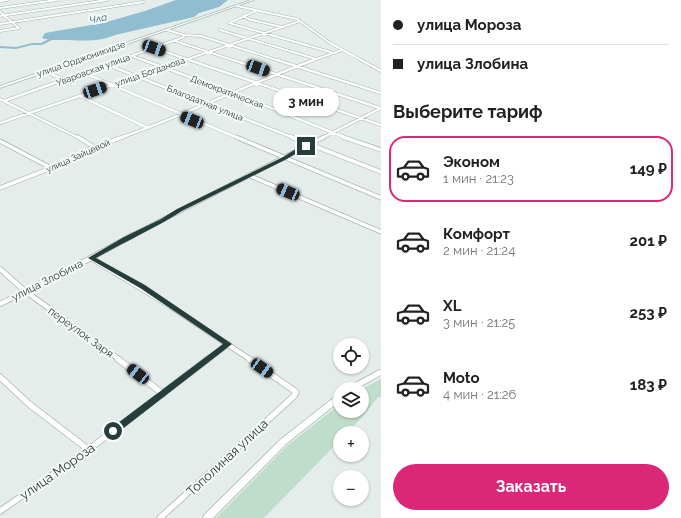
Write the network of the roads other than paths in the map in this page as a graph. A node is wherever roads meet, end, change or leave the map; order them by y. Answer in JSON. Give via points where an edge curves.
{"nodes":[{"id":1,"x":7,"y":0,"type":"edge"},
{"id":2,"x":57,"y":0,"type":"edge"},
{"id":3,"x":108,"y":0,"type":"edge"},
{"id":4,"x":253,"y":0,"type":"edge"},
{"id":5,"x":0,"y":1,"type":"edge"},
{"id":6,"x":143,"y":2,"type":"dead end"},
{"id":7,"x":237,"y":6,"type":"junction"},
{"id":8,"x":0,"y":8,"type":"edge"},
{"id":9,"x":257,"y":11,"type":"junction"},
{"id":10,"x":0,"y":12,"type":"edge"},
{"id":11,"x":4,"y":15,"type":"junction"},
{"id":12,"x":0,"y":16,"type":"edge"},
{"id":13,"x":243,"y":16,"type":"junction"},
{"id":14,"x":300,"y":21,"type":"junction"},
{"id":15,"x":12,"y":22,"type":"junction"},
{"id":16,"x":0,"y":24,"type":"edge"},
{"id":17,"x":282,"y":27,"type":"junction"},
{"id":18,"x":167,"y":30,"type":"junction"},
{"id":19,"x":220,"y":30,"type":"dead end"},
{"id":20,"x":0,"y":31,"type":"edge"},
{"id":21,"x":266,"y":33,"type":"junction"},
{"id":22,"x":184,"y":35,"type":"junction"},
{"id":23,"x":248,"y":39,"type":"junction"},
{"id":24,"x":175,"y":40,"type":"junction"},
{"id":25,"x":230,"y":45,"type":"junction"},
{"id":26,"x":154,"y":48,"type":"junction"},
{"id":27,"x":342,"y":50,"type":"junction"},
{"id":28,"x":208,"y":52,"type":"junction"},
{"id":29,"x":334,"y":53,"type":"junction"},
{"id":30,"x":132,"y":56,"type":"junction"},
{"id":31,"x":316,"y":59,"type":"junction"},
{"id":32,"x":186,"y":60,"type":"junction"},
{"id":33,"x":108,"y":65,"type":"junction"},
{"id":34,"x":298,"y":66,"type":"junction"},
{"id":35,"x":162,"y":68,"type":"junction"},
{"id":36,"x":381,"y":71,"type":"edge"},
{"id":37,"x":45,"y":72,"type":"junction"},
{"id":38,"x":84,"y":74,"type":"junction"},
{"id":39,"x":275,"y":74,"type":"junction"},
{"id":40,"x":138,"y":76,"type":"junction"},
{"id":41,"x":65,"y":79,"type":"junction"},
{"id":42,"x":256,"y":82,"type":"junction"},
{"id":43,"x":110,"y":85,"type":"junction"},
{"id":44,"x":0,"y":87,"type":"edge"},
{"id":45,"x":231,"y":92,"type":"junction"},
{"id":46,"x":381,"y":93,"type":"edge"},
{"id":47,"x":80,"y":96,"type":"junction"},
{"id":48,"x":0,"y":99,"type":"edge"},
{"id":49,"x":4,"y":101,"type":"junction"},
{"id":50,"x":205,"y":103,"type":"junction"},
{"id":51,"x":381,"y":108,"type":"edge"},
{"id":52,"x":26,"y":113,"type":"junction"},
{"id":53,"x":179,"y":114,"type":"junction"},
{"id":54,"x":361,"y":118,"type":"junction"},
{"id":55,"x":0,"y":123,"type":"edge"},
{"id":56,"x":381,"y":125,"type":"edge"},
{"id":57,"x":148,"y":128,"type":"junction"},
{"id":58,"x":332,"y":133,"type":"junction"},
{"id":59,"x":0,"y":141,"type":"edge"},
{"id":60,"x":307,"y":145,"type":"junction"},
{"id":61,"x":94,"y":147,"type":"junction"},
{"id":62,"x":381,"y":150,"type":"edge"},
{"id":63,"x":285,"y":158,"type":"junction"},
{"id":64,"x":51,"y":168,"type":"junction"},
{"id":65,"x":381,"y":172,"type":"edge"},
{"id":66,"x":248,"y":175,"type":"junction"},
{"id":67,"x":0,"y":188,"type":"edge"},
{"id":68,"x":381,"y":198,"type":"edge"},
{"id":69,"x":381,"y":232,"type":"edge"},
{"id":70,"x":91,"y":258,"type":"junction"},
{"id":71,"x":0,"y":270,"type":"edge"},
{"id":72,"x":25,"y":291,"type":"junction"},
{"id":73,"x":0,"y":304,"type":"edge"},
{"id":74,"x":228,"y":344,"type":"junction"},
{"id":75,"x":381,"y":372,"type":"edge"},
{"id":76,"x":0,"y":377,"type":"edge"},
{"id":77,"x":363,"y":382,"type":"edge"},
{"id":78,"x":163,"y":394,"type":"junction"},
{"id":79,"x":333,"y":402,"type":"edge"},
{"id":80,"x":88,"y":450,"type":"junction"},
{"id":81,"x":0,"y":511,"type":"edge"},
{"id":82,"x":160,"y":518,"type":"edge"},
{"id":83,"x":207,"y":518,"type":"edge"}],
"edges":[{"from":1,"to":5,"type":"street"},
{"from":2,"to":8,"type":"street"},
{"from":3,"to":11,"type":"street"},
{"from":4,"to":7,"type":"street","name":"улица Орджоникидзе"},
{"from":6,"to":15,"type":"street"},
{"from":7,"to":9,"type":"street"},
{"from":7,"to":18,"type":"street","name":"улица Орджоникидзе"},
{"from":9,"to":13,"type":"street"},
{"from":9,"to":14,"type":"street"},
{"from":10,"to":11,"type":"street"},
{"from":11,"to":12,"type":"street"},
{"from":11,"to":15,"type":"street"},
{"from":13,"to":17,"type":"street"},
{"from":13,"to":21,"type":"street","via":[[229,23]]},
{"from":14,"to":17,"type":"street","name":"улица Богданова"},
{"from":14,"to":27,"type":"street"},
{"from":15,"to":16,"type":"street"},
{"from":15,"to":20,"type":"street","via":[[19,28]]},
{"from":17,"to":21,"type":"street","name":"улица Богданова"},
{"from":18,"to":22,"type":"street"},
{"from":18,"to":37,"type":"street","name":"улица Орджоникидзе"},
{"from":19,"to":23,"type":"street"},
{"from":21,"to":23,"type":"street","name":"улица Богданова"},
{"from":21,"to":29,"type":"street"},
{"from":22,"to":24,"type":"street","name":"Уваровская улица"},
{"from":22,"to":25,"type":"street","via":[[201,36]]},
{"from":23,"to":25,"type":"street","name":"улица Богданова"},
{"from":23,"to":31,"type":"street"},
{"from":24,"to":26,"type":"street","name":"Уваровская улица"},
{"from":24,"to":28,"type":"street"},
{"from":25,"to":28,"type":"street","name":"улица Богданова"},
{"from":25,"to":34,"type":"street"},
{"from":26,"to":30,"type":"street","name":"Уваровская улица"},
{"from":26,"to":32,"type":"street"},
{"from":27,"to":29,"type":"street","name":"улица Зайцевой"},
{"from":27,"to":36,"type":"street"},
{"from":28,"to":32,"type":"street","name":"улица Богданова"},
{"from":28,"to":39,"type":"street"},
{"from":29,"to":31,"type":"street","name":"улица Зайцевой"},
{"from":30,"to":33,"type":"street","name":"Уваровская улица"},
{"from":30,"to":35,"type":"street","name":"Демократическая"},
{"from":31,"to":34,"type":"street","name":"улица Зайцевой"},
{"from":32,"to":35,"type":"street","name":"улица Богданова"},
{"from":32,"to":42,"type":"street"},
{"from":33,"to":38,"type":"street","name":"Уваровская улица"},
{"from":33,"to":40,"type":"street","name":"Благодатная улица"},
{"from":34,"to":39,"type":"street","name":"улица Зайцевой"},
{"from":34,"to":46,"type":"street"},
{"from":35,"to":40,"type":"street","name":"улица Богданова"},
{"from":35,"to":45,"type":"street","name":"Демократическая"},
{"from":37,"to":41,"type":"street"},
{"from":37,"to":44,"type":"street","name":"улица Орджоникидзе"},
{"from":38,"to":41,"type":"street","name":"Уваровская улица"},
{"from":38,"to":43,"type":"street"},
{"from":39,"to":42,"type":"street","name":"улица Зайцевой"},
{"from":39,"to":51,"type":"street"},
{"from":40,"to":43,"type":"street","name":"улица Богданова"},
{"from":40,"to":50,"type":"street","name":"Благодатная улица"},
{"from":41,"to":49,"type":"street","name":"Уваровская улица"},
{"from":42,"to":45,"type":"street","name":"улица Зайцевой"},
{"from":42,"to":54,"type":"street"},
{"from":43,"to":47,"type":"street","name":"улица Богданова"},
{"from":43,"to":53,"type":"street"},
{"from":45,"to":50,"type":"street","name":"улица Зайцевой"},
{"from":45,"to":58,"type":"street","name":"Демократическая"},
{"from":47,"to":52,"type":"street","name":"улица Богданова"},
{"from":47,"to":57,"type":"street"},
{"from":48,"to":49,"type":"street"},
{"from":49,"to":52,"type":"street"},
{"from":50,"to":53,"type":"street","name":"улица Зайцевой"},
{"from":50,"to":60,"type":"street","name":"Благодатная улица"},
{"from":51,"to":54,"type":"street","name":"улица Злобина"},
{"from":52,"to":55,"type":"street","name":"улица Богданова"},
{"from":52,"to":61,"type":"street"},
{"from":53,"to":57,"type":"street","name":"улица Зайцевой"},
{"from":53,"to":63,"type":"street"},
{"from":54,"to":56,"type":"street"},
{"from":54,"to":58,"type":"street","name":"улица Злобина"},
{"from":57,"to":61,"type":"street","name":"улица Зайцевой"},
{"from":58,"to":60,"type":"street","name":"улица Злобина"},
{"from":58,"to":62,"type":"street","name":"Демократическая"},
{"from":59,"to":64,"type":"street"},
{"from":60,"to":63,"type":"street","name":"улица Злобина"},
{"from":60,"to":65,"type":"street","name":"Благодатная улица"},
{"from":61,"to":64,"type":"street","name":"улица Зайцевой"},
{"from":63,"to":66,"type":"street","name":"улица Злобина"},
{"from":63,"to":68,"type":"street"},
{"from":64,"to":67,"type":"street","name":"улица Зайцевой"},
{"from":66,"to":69,"type":"street"},
{"from":66,"to":70,"type":"street","name":"улица Злобина"},
{"from":70,"to":72,"type":"street","name":"улица Злобина"},
{"from":70,"to":74,"type":"street","via":[[142,287]]},
{"from":71,"to":72,"type":"street","name":"переулок Заря"},
{"from":72,"to":73,"type":"street","name":"улица Злобина"},
{"from":72,"to":78,"type":"street","name":"переулок Заря"},
{"from":74,"to":78,"type":"street","name":"улица Мороза"},
{"from":74,"to":82,"type":"street","name":"Тополиная улица","via":[[296,392]]},
{"from":75,"to":77,"type":"street"},
{"from":76,"to":80,"type":"street","via":[[29,404]]},
{"from":78,"to":80,"type":"street","name":"улица Мороза"},
{"from":79,"to":83,"type":"street","via":[[284,441]]},
{"from":80,"to":81,"type":"street","name":"улица Мороза"}]}
